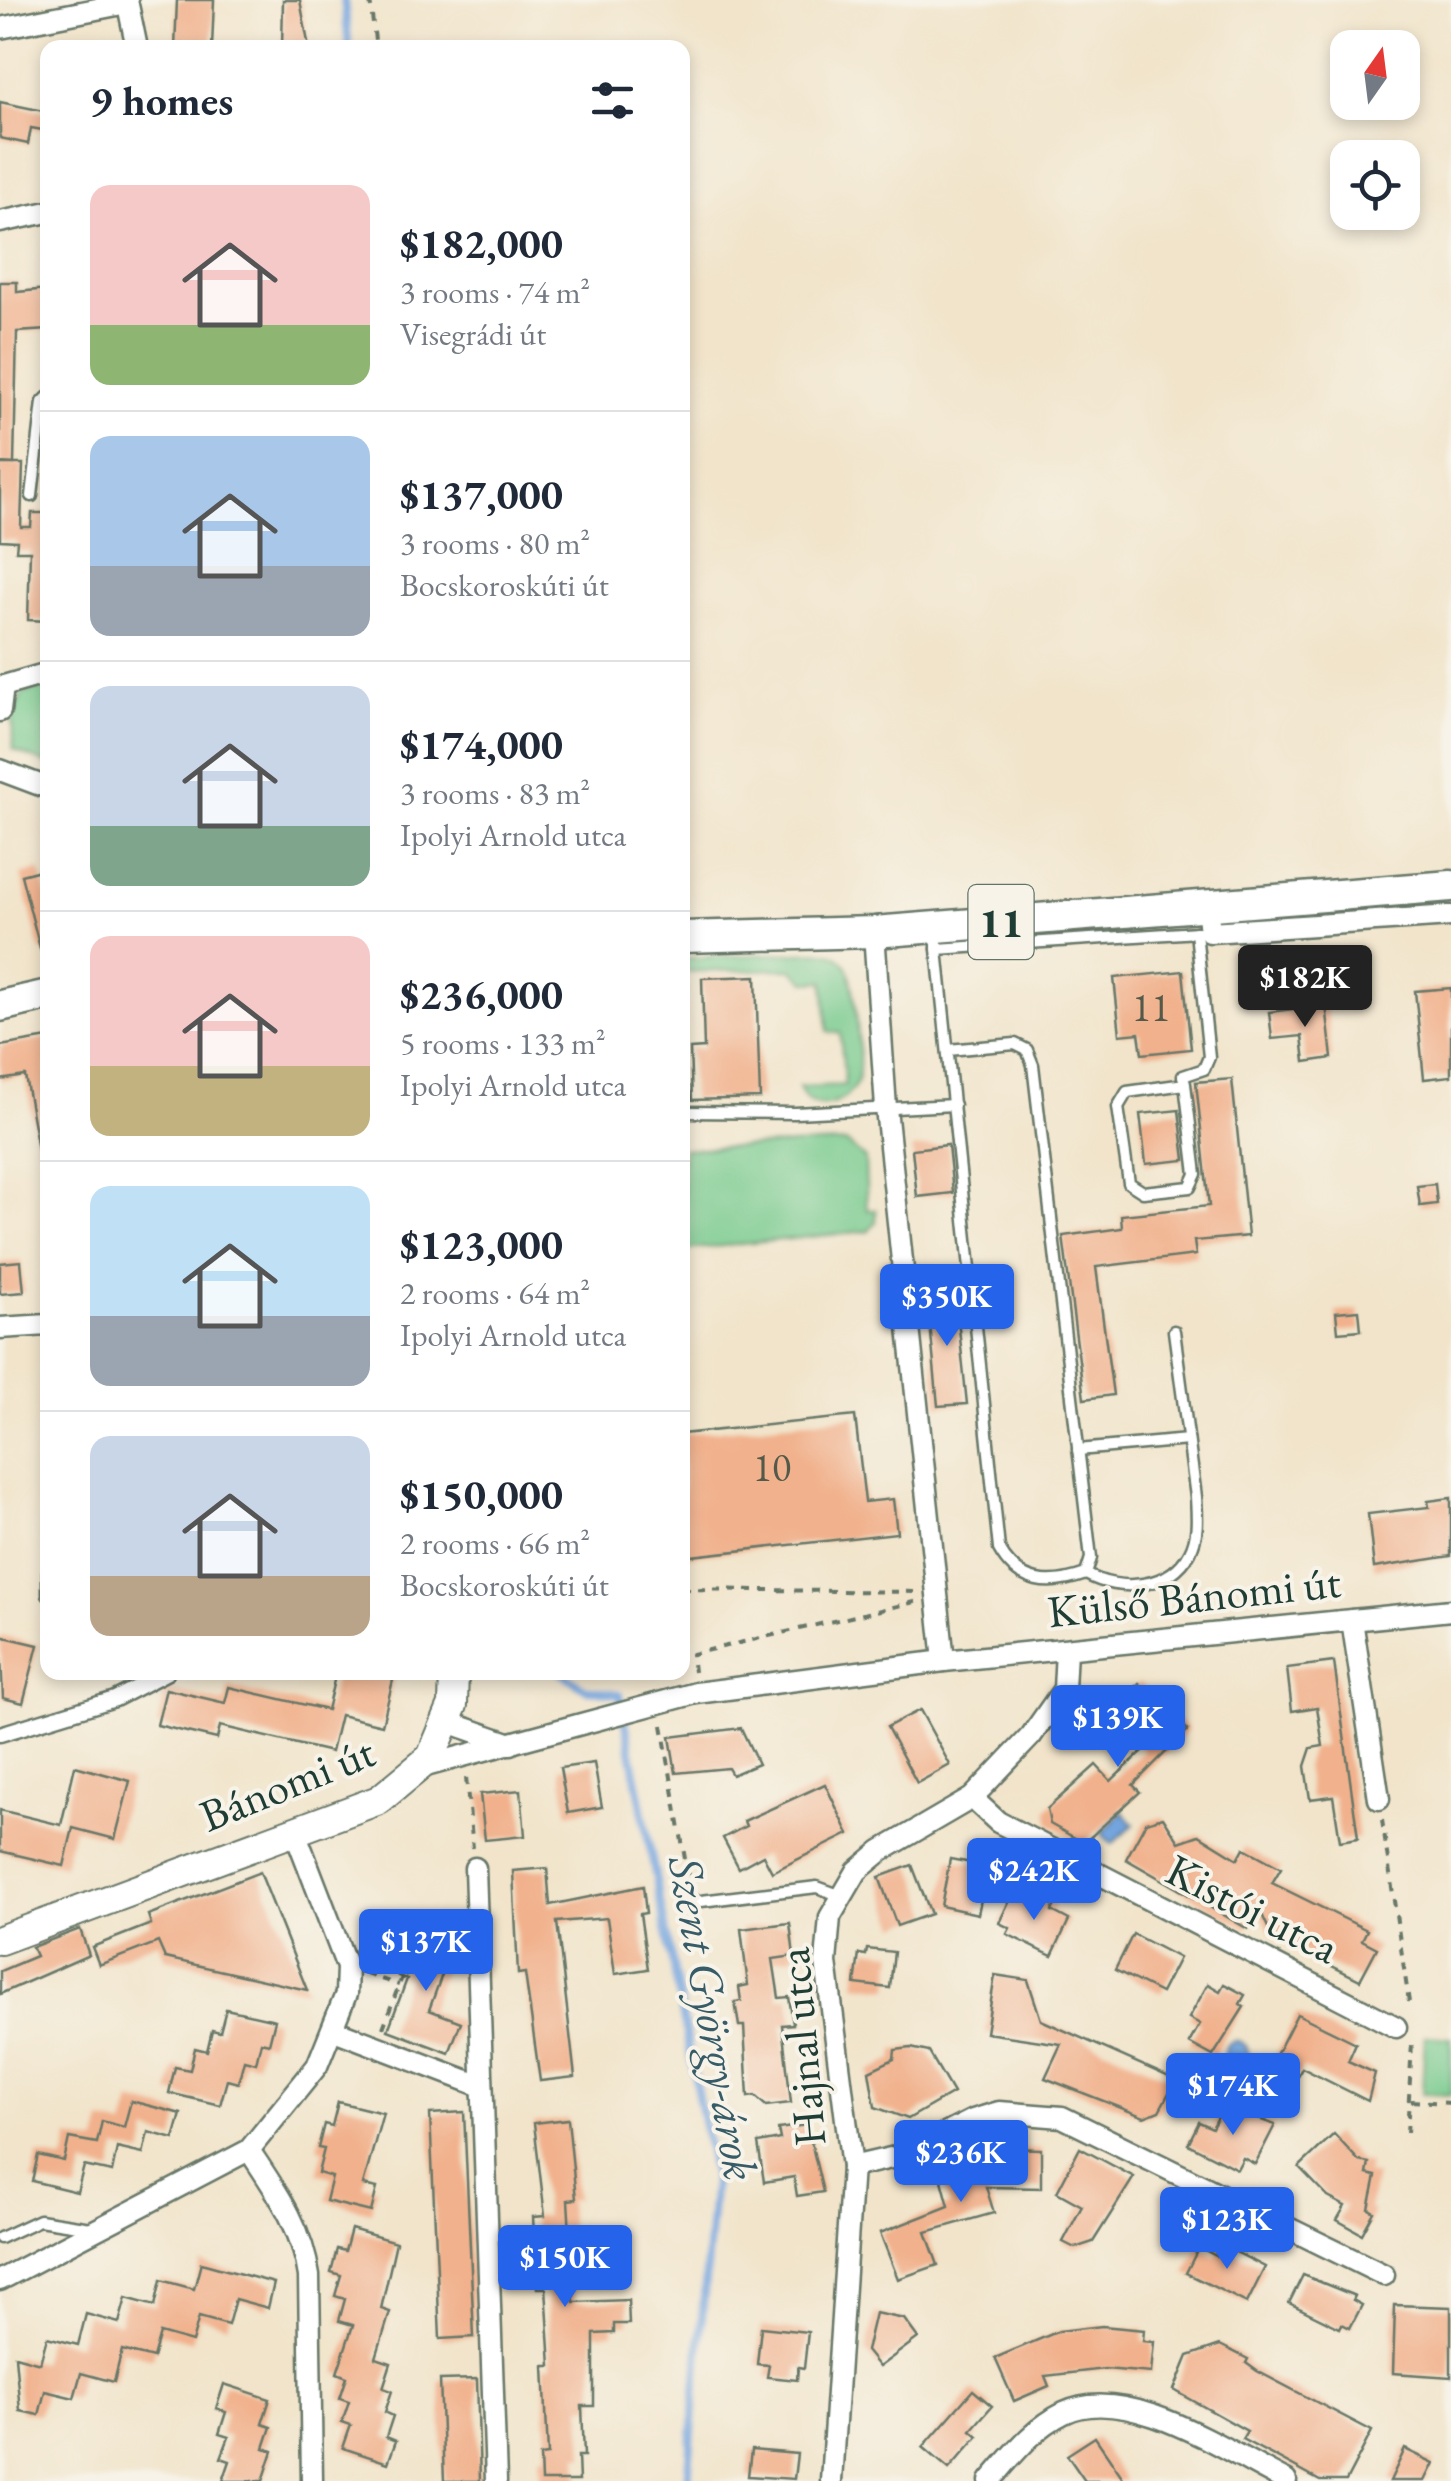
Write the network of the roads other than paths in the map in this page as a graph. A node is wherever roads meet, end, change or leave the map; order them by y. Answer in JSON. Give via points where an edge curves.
{"nodes":[{"id":1,"x":127,"y":1,"type":"edge"},
{"id":2,"x":0,"y":28,"type":"edge"},
{"id":3,"x":135,"y":40,"type":"edge"},
{"id":4,"x":40,"y":214,"type":"edge"},
{"id":5,"x":0,"y":222,"type":"edge"},
{"id":6,"x":40,"y":428,"type":"edge"},
{"id":7,"x":32,"y":496,"type":"dead end"},
{"id":8,"x":40,"y":675,"type":"edge"},
{"id":9,"x":2,"y":687,"type":"edge"},
{"id":10,"x":0,"y":711,"type":"edge"},
{"id":11,"x":0,"y":770,"type":"edge"},
{"id":12,"x":40,"y":785,"type":"edge"},
{"id":13,"x":1451,"y":886,"type":"edge"},
{"id":14,"x":1451,"y":916,"type":"edge"},
{"id":15,"x":1204,"y":923,"type":"junction"},
{"id":16,"x":874,"y":932,"type":"junction"},
{"id":17,"x":690,"y":937,"type":"edge"},
{"id":18,"x":936,"y":938,"type":"junction"},
{"id":19,"x":40,"y":997,"type":"edge"},
{"id":20,"x":0,"y":1006,"type":"edge"},
{"id":21,"x":948,"y":1050,"type":"junction"},
{"id":22,"x":1185,"y":1084,"type":"junction"},
{"id":23,"x":954,"y":1105,"type":"junction"},
{"id":24,"x":886,"y":1108,"type":"junction"},
{"id":25,"x":690,"y":1112,"type":"edge"},
{"id":26,"x":40,"y":1325,"type":"edge"},
{"id":27,"x":0,"y":1328,"type":"edge"},
{"id":28,"x":1174,"y":1331,"type":"dead end"},
{"id":29,"x":1188,"y":1440,"type":"junction"},
{"id":30,"x":1078,"y":1450,"type":"junction"},
{"id":31,"x":1086,"y":1574,"type":"junction"},
{"id":32,"x":1451,"y":1610,"type":"edge"},
{"id":33,"x":1352,"y":1620,"type":"junction"},
{"id":34,"x":1066,"y":1650,"type":"junction"},
{"id":35,"x":944,"y":1661,"type":"junction"},
{"id":36,"x":152,"y":1680,"type":"edge"},
{"id":37,"x":453,"y":1680,"type":"edge"},
{"id":38,"x":448,"y":1722,"type":"junction"},
{"id":39,"x":0,"y":1734,"type":"edge"},
{"id":40,"x":513,"y":1744,"type":"junction"},
{"id":41,"x":422,"y":1767,"type":"junction"},
{"id":42,"x":972,"y":1798,"type":"junction"},
{"id":43,"x":1379,"y":1799,"type":"road end"},
{"id":44,"x":294,"y":1832,"type":"junction"},
{"id":45,"x":474,"y":1868,"type":"road end"},
{"id":46,"x":839,"y":1894,"type":"junction"},
{"id":47,"x":692,"y":1902,"type":"road end"},
{"id":48,"x":0,"y":1940,"type":"edge"},
{"id":49,"x":1404,"y":2028,"type":"road end"},
{"id":50,"x":334,"y":2030,"type":"junction"},
{"id":51,"x":480,"y":2086,"type":"junction"},
{"id":52,"x":249,"y":2150,"type":"junction"},
{"id":53,"x":852,"y":2167,"type":"junction"},
{"id":54,"x":97,"y":2229,"type":"junction"},
{"id":55,"x":0,"y":2238,"type":"edge"},
{"id":56,"x":1384,"y":2275,"type":"dead end"},
{"id":57,"x":0,"y":2280,"type":"edge"},
{"id":58,"x":312,"y":2481,"type":"edge"},
{"id":59,"x":496,"y":2481,"type":"edge"},
{"id":60,"x":831,"y":2481,"type":"edge"},
{"id":61,"x":990,"y":2481,"type":"edge"},
{"id":62,"x":1286,"y":2481,"type":"edge"}],
"edges":[{"from":1,"to":2,"type":"street"},
{"from":1,"to":3,"type":"street"},
{"from":4,"to":5,"type":"street"},
{"from":6,"to":7,"type":"lane"},
{"from":8,"to":9,"type":"street"},
{"from":9,"to":10,"type":"street"},
{"from":11,"to":12,"type":"street"},
{"from":13,"to":15,"type":"main road","number":"11"},
{"from":14,"to":15,"type":"street"},
{"from":15,"to":18,"type":"main road","number":"11"},
{"from":15,"to":22,"type":"lane","via":[[1209,1057],[1204,1069],[1184,1076]]},
{"from":16,"to":17,"type":"main road","number":"11"},
{"from":16,"to":18,"type":"main road","number":"11"},
{"from":16,"to":24,"type":"street"},
{"from":18,"to":21,"type":"lane"},
{"from":19,"to":20,"type":"main road"},
{"from":21,"to":23,"type":"lane"},
{"from":21,"to":30,"type":"lane","via":[[1015,1044],[1027,1050],[1033,1065]]},
{"from":22,"to":22,"type":"lane","via":[[1196,1174],[1190,1187],[1143,1192],[1129,1183],[1118,1107],[1127,1092]]},
{"from":23,"to":24,"type":"lane"},
{"from":23,"to":31,"type":"lane","via":[[998,1548],[1029,1580],[1060,1584]]},
{"from":24,"to":25,"type":"lane"},
{"from":24,"to":35,"type":"street"},
{"from":26,"to":27,"type":"street"},
{"from":28,"to":29,"type":"lane"},
{"from":29,"to":30,"type":"lane"},
{"from":29,"to":31,"type":"lane","via":[[1198,1524],[1178,1570],[1129,1586],[1102,1584]]},
{"from":30,"to":31,"type":"lane","via":[[1090,1558]]},
{"from":32,"to":33,"type":"street","name":"Külső Bánomi út"},
{"from":33,"to":34,"type":"street","name":"Külső Bánomi út"},
{"from":33,"to":43,"type":"street"},
{"from":34,"to":35,"type":"street","name":"Külső Bánomi út"},
{"from":34,"to":42,"type":"street","name":"Hajnal utca","via":[[1064,1689],[1031,1736]]},
{"from":35,"to":40,"type":"street","name":"Bánomi út","via":[[696,1693]]},
{"from":36,"to":39,"type":"street","via":[[115,1699]]},
{"from":37,"to":38,"type":"main road"},
{"from":38,"to":40,"type":"street"},
{"from":38,"to":41,"type":"main road"},
{"from":40,"to":41,"type":"street","name":"Bánomi út"},
{"from":41,"to":44,"type":"main road","name":"Bánomi út","via":[[379,1800]]},
{"from":42,"to":46,"type":"street","name":"Hajnal utca","via":[[881,1851]]},
{"from":42,"to":49,"type":"street","name":"Kistói utca","via":[[998,1822]]},
{"from":44,"to":48,"type":"main road","name":"Bánomi út"},
{"from":44,"to":50,"type":"street","via":[[347,1967]]},
{"from":45,"to":51,"type":"street"},
{"from":46,"to":47,"type":"lane","via":[[817,1887]]},
{"from":46,"to":53,"type":"street","name":"Hajnal utca","via":[[826,1962]]},
{"from":50,"to":51,"type":"street"},
{"from":50,"to":52,"type":"street","via":[[298,2094]]},
{"from":51,"to":59,"type":"street"},
{"from":52,"to":54,"type":"street"},
{"from":52,"to":58,"type":"street","via":[[304,2243]]},
{"from":53,"to":56,"type":"street","via":[[904,2155],[999,2112],[1062,2117]]},
{"from":53,"to":60,"type":"street","name":"Hajnal utca"},
{"from":54,"to":55,"type":"lane","via":[[40,2220]]},
{"from":54,"to":57,"type":"street"},
{"from":61,"to":62,"type":"street","via":[[1032,2434],[1066,2412],[1104,2404],[1148,2412]]}]}
